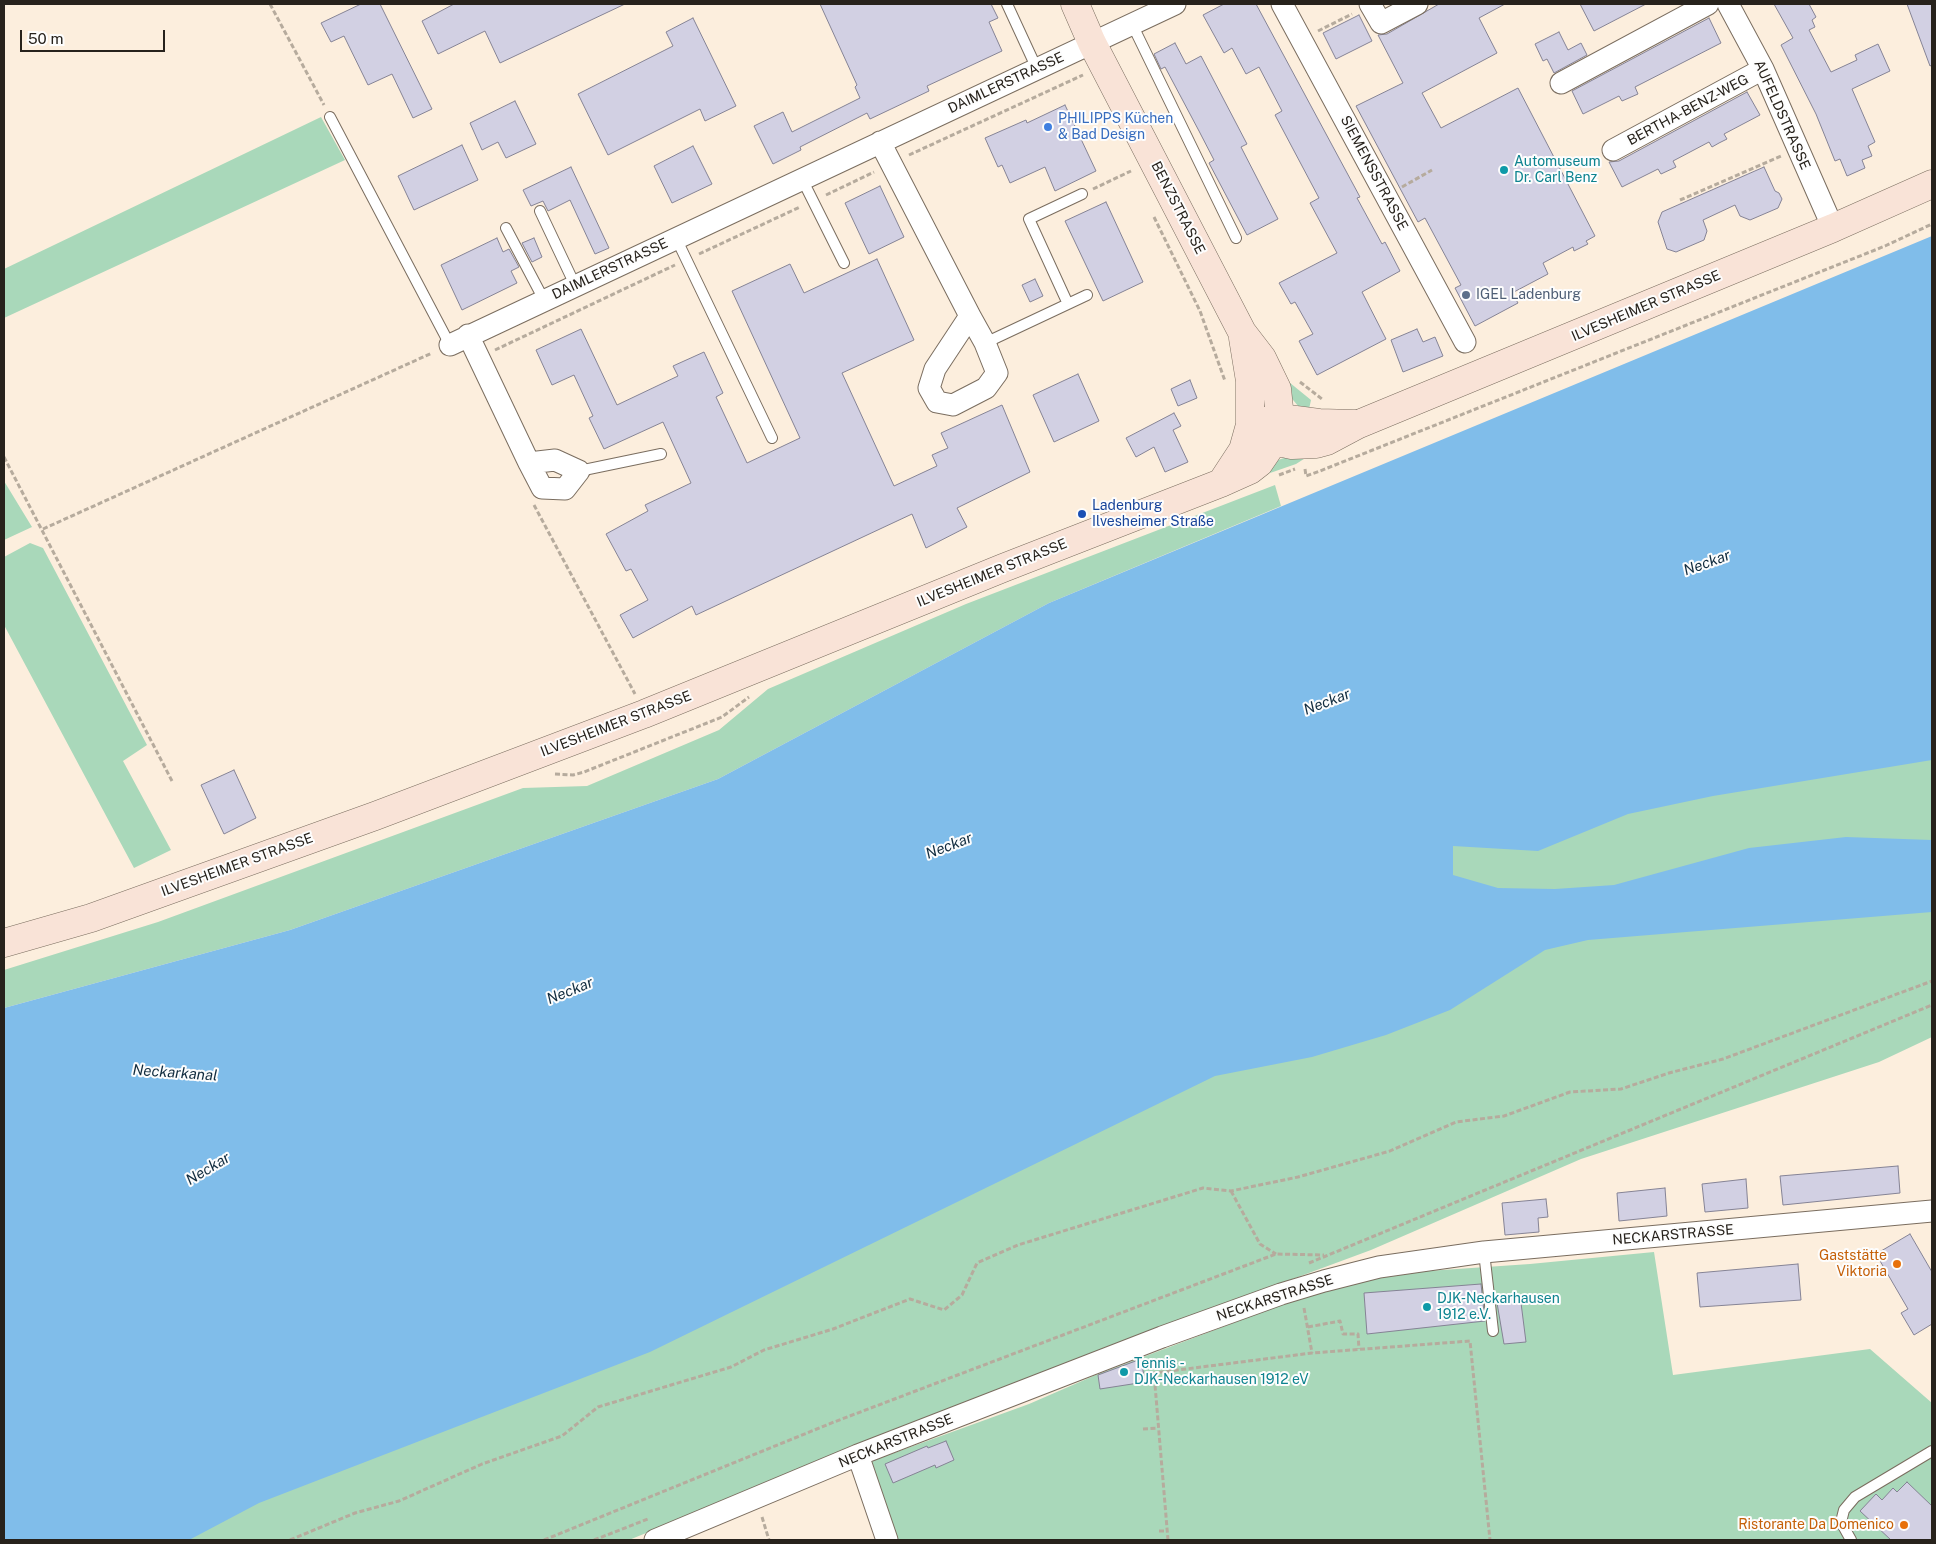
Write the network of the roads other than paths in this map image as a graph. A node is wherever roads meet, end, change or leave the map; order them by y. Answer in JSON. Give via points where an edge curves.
{"nodes":[{"id":1,"x":1007,"y":4,"type":"edge"},
{"id":2,"x":1075,"y":4,"type":"edge"},
{"id":3,"x":1175,"y":4,"type":"edge"},
{"id":4,"x":1282,"y":4,"type":"edge"},
{"id":5,"x":1371,"y":4,"type":"edge"},
{"id":6,"x":1417,"y":4,"type":"edge"},
{"id":7,"x":1708,"y":4,"type":"edge"},
{"id":8,"x":1728,"y":4,"type":"edge"},
{"id":9,"x":1141,"y":15,"type":"edge"},
{"id":10,"x":1092,"y":42,"type":"junction"},
{"id":11,"x":1037,"y":69,"type":"junction"},
{"id":12,"x":1763,"y":70,"type":"junction"},
{"id":13,"x":1561,"y":83,"type":"dead end"},
{"id":14,"x":330,"y":117,"type":"road end"},
{"id":15,"x":880,"y":142,"type":"junction"},
{"id":16,"x":1613,"y":150,"type":"dead end"},
{"id":17,"x":802,"y":178,"type":"junction"},
{"id":18,"x":1932,"y":184,"type":"edge"},
{"id":19,"x":1082,"y":194,"type":"road end"},
{"id":20,"x":540,"y":211,"type":"dead end"},
{"id":21,"x":506,"y":228,"type":"dead end"},
{"id":22,"x":1833,"y":228,"type":"junction"},
{"id":23,"x":676,"y":238,"type":"junction"},
{"id":24,"x":1236,"y":238,"type":"dead end"},
{"id":25,"x":844,"y":263,"type":"dead end"},
{"id":26,"x":576,"y":285,"type":"junction"},
{"id":27,"x":1087,"y":294,"type":"dead end"},
{"id":28,"x":544,"y":300,"type":"junction"},
{"id":29,"x":1068,"y":304,"type":"junction"},
{"id":30,"x":970,"y":316,"type":"junction"},
{"id":31,"x":1242,"y":332,"type":"junction"},
{"id":32,"x":459,"y":340,"type":"junction"},
{"id":33,"x":1465,"y":342,"type":"dead end"},
{"id":34,"x":985,"y":343,"type":"junction"},
{"id":35,"x":1250,"y":425,"type":"junction"},
{"id":36,"x":1277,"y":429,"type":"junction"},
{"id":37,"x":772,"y":438,"type":"dead end"},
{"id":38,"x":661,"y":454,"type":"dead end"},
{"id":39,"x":529,"y":463,"type":"junction"},
{"id":40,"x":579,"y":471,"type":"junction"},
{"id":41,"x":1221,"y":483,"type":"junction"},
{"id":42,"x":4,"y":943,"type":"edge"},
{"id":43,"x":1932,"y":1210,"type":"edge"},
{"id":44,"x":1484,"y":1252,"type":"junction"},
{"id":45,"x":1493,"y":1331,"type":"dead end"},
{"id":46,"x":1932,"y":1451,"type":"edge"},
{"id":47,"x":858,"y":1455,"type":"junction"},
{"id":48,"x":655,"y":1540,"type":"edge"},
{"id":49,"x":887,"y":1540,"type":"edge"},
{"id":50,"x":1851,"y":1540,"type":"edge"}],
"edges":[{"from":1,"to":11,"type":"lane"},
{"from":2,"to":10,"type":"main road","name":"BENZSTRASSE"},
{"from":3,"to":9,"type":"street","name":"DAIMLERSTRASSE"},
{"from":4,"to":33,"type":"street","name":"SIEMENSSTRASSE"},
{"from":5,"to":6,"type":"street","via":[[1380,23]]},
{"from":7,"to":13,"type":"street"},
{"from":8,"to":12,"type":"street","name":"AUFELDSTRASSE"},
{"from":9,"to":10,"type":"street","name":"DAIMLERSTRASSE"},
{"from":9,"to":24,"type":"lane"},
{"from":10,"to":11,"type":"street","name":"DAIMLERSTRASSE"},
{"from":10,"to":31,"type":"main road","name":"BENZSTRASSE"},
{"from":11,"to":15,"type":"street","name":"DAIMLERSTRASSE"},
{"from":12,"to":16,"type":"street","name":"BERTHA-BENZ-WEG"},
{"from":12,"to":22,"type":"street","name":"AUFELDSTRASSE"},
{"from":14,"to":32,"type":"lane"},
{"from":15,"to":17,"type":"street","name":"DAIMLERSTRASSE"},
{"from":15,"to":30,"type":"street"},
{"from":17,"to":23,"type":"street","name":"DAIMLERSTRASSE"},
{"from":17,"to":25,"type":"lane"},
{"from":18,"to":22,"type":"main road","name":"ILVESHEIMER STRASSE"},
{"from":19,"to":29,"type":"lane","via":[[1029,219]]},
{"from":20,"to":26,"type":"lane"},
{"from":21,"to":28,"type":"lane"},
{"from":22,"to":36,"type":"main road","name":"ILVESHEIMER STRASSE","via":[[1359,424]]},
{"from":23,"to":26,"type":"street","name":"DAIMLERSTRASSE"},
{"from":23,"to":37,"type":"lane"},
{"from":26,"to":28,"type":"street","name":"DAIMLERSTRASSE"},
{"from":27,"to":29,"type":"lane"},
{"from":28,"to":32,"type":"street","name":"DAIMLERSTRASSE"},
{"from":29,"to":34,"type":"lane"},
{"from":30,"to":34,"type":"street"},
{"from":30,"to":34,"type":"street","via":[[935,369],[929,388],[937,402],[953,404],[986,388],[998,373]]},
{"from":31,"to":35,"type":"main road","name":"BENZSTRASSE","via":[[1250,381]]},
{"from":31,"to":36,"type":"main road","name":"BENZSTRASSE","via":[[1271,374],[1278,395]]},
{"from":32,"to":39,"type":"street","via":[[479,358]]},
{"from":35,"to":36,"type":"main road","name":"ILVESHEIMER STRASSE"},
{"from":35,"to":41,"type":"main road","name":"BENZSTRASSE","via":[[1243,450]]},
{"from":36,"to":41,"type":"main road","via":[[1264,457],[1250,470]]},
{"from":38,"to":40,"type":"lane"},
{"from":39,"to":40,"type":"street","via":[[555,460]]},
{"from":39,"to":40,"type":"street","via":[[542,488],[565,489]]},
{"from":41,"to":42,"type":"main road","name":"ILVESHEIMER STRASSE","via":[[644,714],[375,816],[90,918]]},
{"from":43,"to":44,"type":"street","name":"NECKARSTRASSE"},
{"from":44,"to":45,"type":"lane"},
{"from":44,"to":47,"type":"street","name":"NECKARSTRASSE","via":[[1379,1267],[1281,1294]]},
{"from":46,"to":50,"type":"lane","via":[[1855,1497],[1844,1510],[1841,1522]]},
{"from":47,"to":48,"type":"street","name":"NECKARSTRASSE"},
{"from":47,"to":49,"type":"street"}]}
